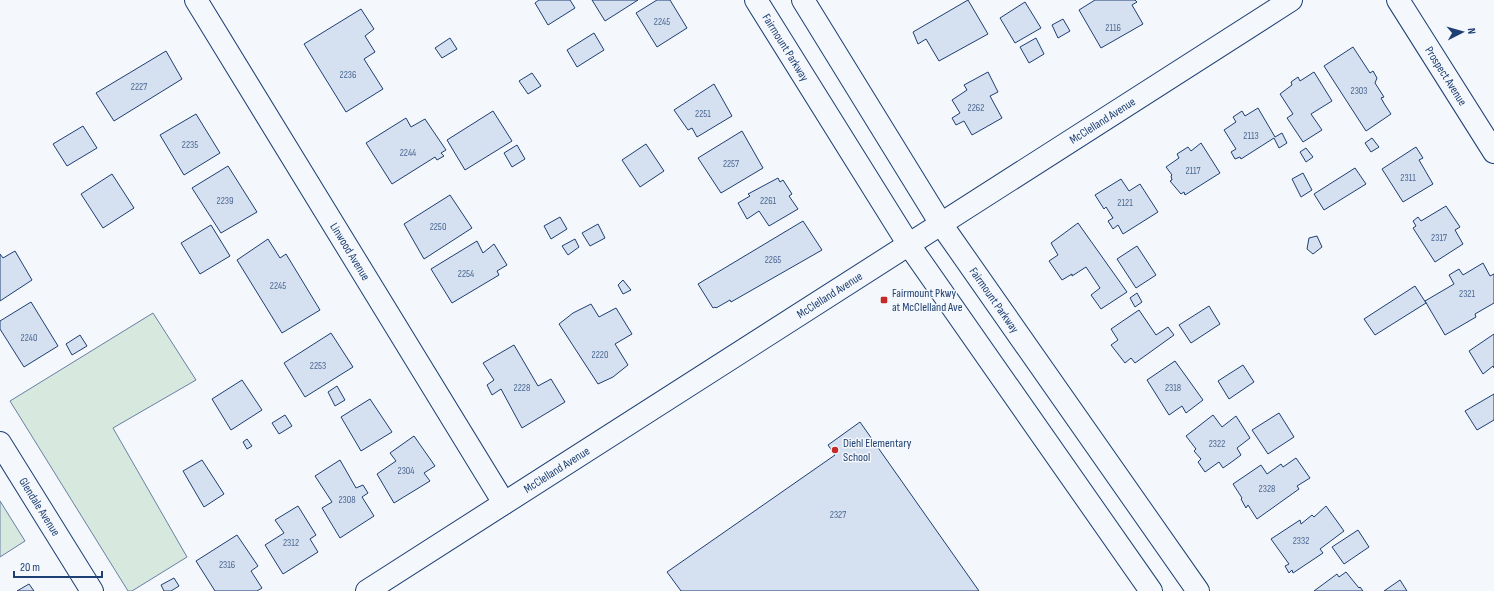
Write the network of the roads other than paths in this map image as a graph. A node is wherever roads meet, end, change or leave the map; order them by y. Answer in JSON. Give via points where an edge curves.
{"nodes":[{"id":1,"x":196,"y":0,"type":"edge"},
{"id":2,"x":756,"y":0,"type":"edge"},
{"id":3,"x":804,"y":0,"type":"edge"},
{"id":4,"x":1291,"y":0,"type":"edge"},
{"id":5,"x":1398,"y":0,"type":"edge"},
{"id":6,"x":1494,"y":152,"type":"edge"},
{"id":7,"x":941,"y":224,"type":"junction"},
{"id":8,"x":909,"y":245,"type":"junction"},
{"id":9,"x":0,"y":443,"type":"edge"},
{"id":10,"x":504,"y":504,"type":"junction"},
{"id":11,"x":92,"y":591,"type":"edge"},
{"id":12,"x":367,"y":591,"type":"edge"},
{"id":13,"x":1151,"y":591,"type":"edge"},
{"id":14,"x":1198,"y":591,"type":"edge"}],
"edges":[{"from":1,"to":10,"type":"street","name":"Linwood Avenue"},
{"from":2,"to":8,"type":"street","name":"Fairmount Parkway"},
{"from":3,"to":7,"type":"street","name":"Fairmount Parkway"},
{"from":4,"to":7,"type":"street","name":"McClelland Avenue"},
{"from":5,"to":6,"type":"street","name":"Prospect Avenue"},
{"from":7,"to":8,"type":"street","name":"McClelland Avenue"},
{"from":7,"to":14,"type":"street","name":"Fairmount Parkway"},
{"from":8,"to":10,"type":"street","name":"McClelland Avenue"},
{"from":8,"to":13,"type":"street","name":"Fairmount Parkway"},
{"from":9,"to":11,"type":"street","name":"Glendale Avenue"},
{"from":10,"to":12,"type":"street","name":"McClelland Avenue"}]}
